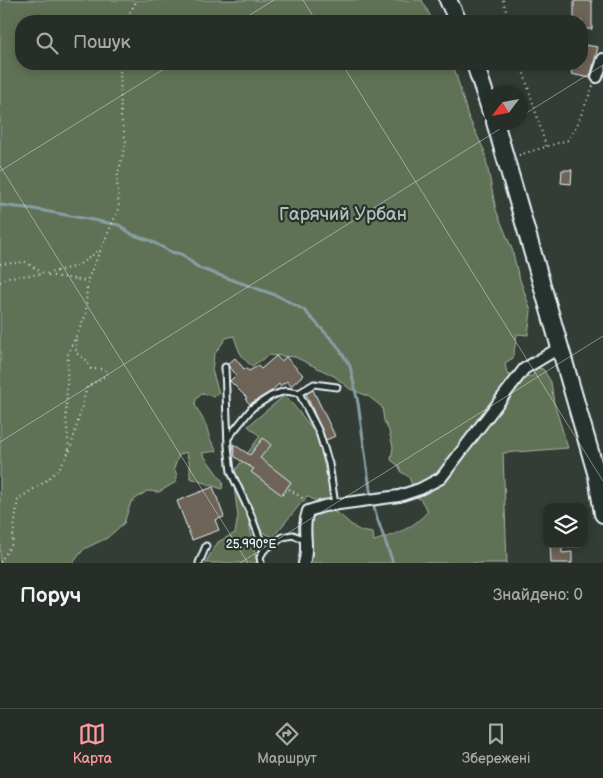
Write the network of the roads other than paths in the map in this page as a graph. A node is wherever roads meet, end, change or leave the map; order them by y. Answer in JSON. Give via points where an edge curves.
{"nodes":[{"id":1,"x":448,"y":0,"type":"edge"},
{"id":2,"x":455,"y":15,"type":"edge"},
{"id":3,"x":603,"y":59,"type":"edge"},
{"id":4,"x":477,"y":70,"type":"edge"},
{"id":5,"x":596,"y":77,"type":"road end"},
{"id":6,"x":483,"y":88,"type":"edge"},
{"id":7,"x":497,"y":130,"type":"edge"},
{"id":8,"x":560,"y":348,"type":"junction"},
{"id":9,"x":225,"y":367,"type":"dead end"},
{"id":10,"x":337,"y":387,"type":"dead end"},
{"id":11,"x":299,"y":392,"type":"junction"},
{"id":12,"x":228,"y":438,"type":"junction"},
{"id":13,"x":602,"y":504,"type":"edge"},
{"id":14,"x":335,"y":506,"type":"junction"},
{"id":15,"x":306,"y":540,"type":"junction"},
{"id":16,"x":206,"y":546,"type":"dead end"},
{"id":17,"x":264,"y":550,"type":"junction"},
{"id":18,"x":199,"y":563,"type":"edge"},
{"id":19,"x":261,"y":563,"type":"edge"},
{"id":20,"x":304,"y":563,"type":"edge"}],
"edges":[{"from":1,"to":2,"type":"main road"},
{"from":3,"to":5,"type":"street"},
{"from":4,"to":6,"type":"main road"},
{"from":7,"to":8,"type":"main road"},
{"from":8,"to":13,"type":"main road"},
{"from":8,"to":14,"type":"street","via":[[524,369],[441,478],[399,496]]},
{"from":9,"to":12,"type":"lane"},
{"from":10,"to":11,"type":"lane","via":[[314,384]]},
{"from":11,"to":12,"type":"lane","via":[[285,391],[252,408]]},
{"from":11,"to":14,"type":"lane","via":[[319,432],[329,464]]},
{"from":12,"to":17,"type":"lane","via":[[231,472]]},
{"from":14,"to":15,"type":"street","via":[[308,511],[304,526]]},
{"from":15,"to":17,"type":"lane","via":[[288,535]]},
{"from":15,"to":20,"type":"street"},
{"from":16,"to":18,"type":"lane"},
{"from":17,"to":19,"type":"lane"}]}
